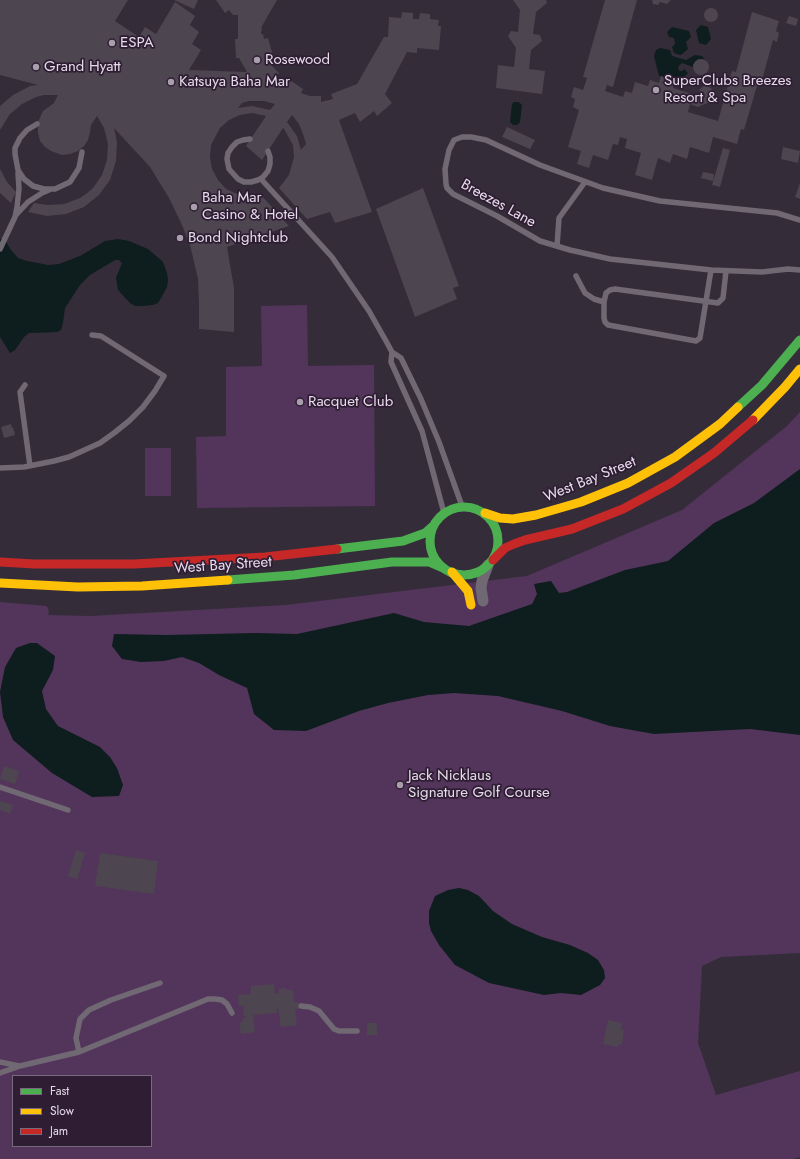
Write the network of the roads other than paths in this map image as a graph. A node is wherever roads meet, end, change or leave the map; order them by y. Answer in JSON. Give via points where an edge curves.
{"nodes":[{"id":1,"x":37,"y":124,"type":"dead end"},
{"id":2,"x":250,"y":139,"type":"dead end"},
{"id":3,"x":268,"y":151,"type":"dead end"},
{"id":4,"x":82,"y":152,"type":"dead end"},
{"id":5,"x":18,"y":170,"type":"junction"},
{"id":6,"x":261,"y":179,"type":"junction"},
{"id":7,"x":585,"y":182,"type":"junction"},
{"id":8,"x":55,"y":189,"type":"junction"},
{"id":9,"x":15,"y":216,"type":"junction"},
{"id":10,"x":800,"y":220,"type":"edge"},
{"id":11,"x":557,"y":246,"type":"junction"},
{"id":12,"x":0,"y":249,"type":"edge"},
{"id":13,"x":711,"y":270,"type":"junction"},
{"id":14,"x":800,"y":270,"type":"edge"},
{"id":15,"x":726,"y":271,"type":"junction"},
{"id":16,"x":576,"y":276,"type":"dead end"},
{"id":17,"x":706,"y":301,"type":"junction"},
{"id":18,"x":604,"y":302,"type":"junction"},
{"id":19,"x":92,"y":335,"type":"dead end"},
{"id":20,"x":800,"y":340,"type":"edge"},
{"id":21,"x":392,"y":352,"type":"junction"},
{"id":22,"x":800,"y":369,"type":"edge"},
{"id":23,"x":25,"y":385,"type":"dead end"},
{"id":24,"x":30,"y":466,"type":"junction"},
{"id":25,"x":0,"y":468,"type":"edge"},
{"id":26,"x":462,"y":506,"type":"junction"},
{"id":27,"x":444,"y":513,"type":"junction"},
{"id":28,"x":485,"y":513,"type":"junction"},
{"id":29,"x":434,"y":525,"type":"junction"},
{"id":30,"x":0,"y":562,"type":"edge"},
{"id":31,"x":490,"y":562,"type":"junction"},
{"id":32,"x":449,"y":571,"type":"junction"},
{"id":33,"x":0,"y":583,"type":"edge"},
{"id":34,"x":483,"y":602,"type":"dead end"},
{"id":35,"x":471,"y":605,"type":"dead end"},
{"id":36,"x":0,"y":787,"type":"edge"},
{"id":37,"x":68,"y":810,"type":"dead end"},
{"id":38,"x":160,"y":983,"type":"dead end"},
{"id":39,"x":301,"y":1006,"type":"dead end"},
{"id":40,"x":232,"y":1013,"type":"dead end"},
{"id":41,"x":357,"y":1032,"type":"dead end"},
{"id":42,"x":78,"y":1052,"type":"junction"},
{"id":43,"x":0,"y":1062,"type":"edge"},
{"id":44,"x":20,"y":1066,"type":"junction"},
{"id":45,"x":0,"y":1073,"type":"edge"}],
"edges":[{"from":1,"to":5,"type":"lane","via":[[27,130],[17,143],[15,159]]},
{"from":2,"to":6,"type":"lane","via":[[240,141],[232,147],[227,156],[228,166],[232,175],[241,181]]},
{"from":3,"to":6,"type":"lane","via":[[270,164]]},
{"from":4,"to":8,"type":"lane","via":[[77,173],[70,182]]},
{"from":5,"to":8,"type":"lane","via":[[33,186]]},
{"from":5,"to":9,"type":"lane","via":[[19,193]]},
{"from":6,"to":21,"type":"lane","via":[[332,257],[369,311]]},
{"from":7,"to":10,"type":"lane","name":"Breezes Lane","via":[[660,201],[777,213]]},
{"from":7,"to":11,"type":"lane","via":[[559,218]]},
{"from":7,"to":11,"type":"lane","name":"Breezes Lane","via":[[486,140],[462,137],[454,140],[451,145],[445,169],[446,184],[450,192],[540,241]]},
{"from":8,"to":9,"type":"lane","via":[[36,197]]},
{"from":9,"to":12,"type":"lane"},
{"from":11,"to":13,"type":"lane","name":"Breezes Lane","via":[[610,259]]},
{"from":13,"to":15,"type":"lane","name":"Breezes Lane"},
{"from":13,"to":17,"type":"lane"},
{"from":14,"to":15,"type":"lane","name":"Breezes Lane"},
{"from":15,"to":17,"type":"lane","via":[[724,298],[718,303]]},
{"from":16,"to":18,"type":"lane","via":[[585,293]]},
{"from":17,"to":18,"type":"lane","via":[[615,289],[606,293]]},
{"from":17,"to":18,"type":"lane","via":[[700,338],[696,341],[608,325],[604,318]]},
{"from":19,"to":24,"type":"lane","via":[[101,336],[164,376],[143,407],[100,443],[69,457]]},
{"from":20,"to":28,"type":"main road","name":"West Bay Street","via":[[762,385],[720,424],[675,457],[628,483],[580,502],[536,515],[513,519]]},
{"from":21,"to":26,"type":"lane","via":[[401,358],[422,399]]},
{"from":21,"to":27,"type":"lane","via":[[391,362],[424,437]]},
{"from":22,"to":31,"type":"main road","via":[[752,421],[714,454],[671,483],[623,509],[580,526],[514,544],[505,548]]},
{"from":23,"to":24,"type":"lane","via":[[20,392]]},
{"from":24,"to":25,"type":"lane"},
{"from":26,"to":27,"type":"main road"},
{"from":26,"to":28,"type":"main road"},
{"from":27,"to":29,"type":"main road"},
{"from":28,"to":31,"type":"main road","via":[[493,522],[498,536],[498,545]]},
{"from":29,"to":30,"type":"main road","name":"West Bay Street","via":[[424,533],[403,541],[265,557],[134,564]]},
{"from":29,"to":32,"type":"main road","via":[[430,535],[430,546],[437,561]]},
{"from":31,"to":32,"type":"main road","via":[[475,573],[460,574]]},
{"from":31,"to":34,"type":"street","via":[[482,581]]},
{"from":32,"to":33,"type":"main road","name":"West Bay Street","via":[[429,562],[416,560],[294,575],[142,586],[78,587]]},
{"from":32,"to":35,"type":"main road","via":[[468,591]]},
{"from":36,"to":37,"type":"lane"},
{"from":38,"to":42,"type":"lane","via":[[89,1010],[80,1019],[78,1026]]},
{"from":39,"to":41,"type":"lane","via":[[319,1012],[334,1029]]},
{"from":40,"to":42,"type":"lane","via":[[222,1000],[208,999]]},
{"from":42,"to":44,"type":"lane"},
{"from":43,"to":44,"type":"lane"},
{"from":44,"to":45,"type":"lane"}]}
